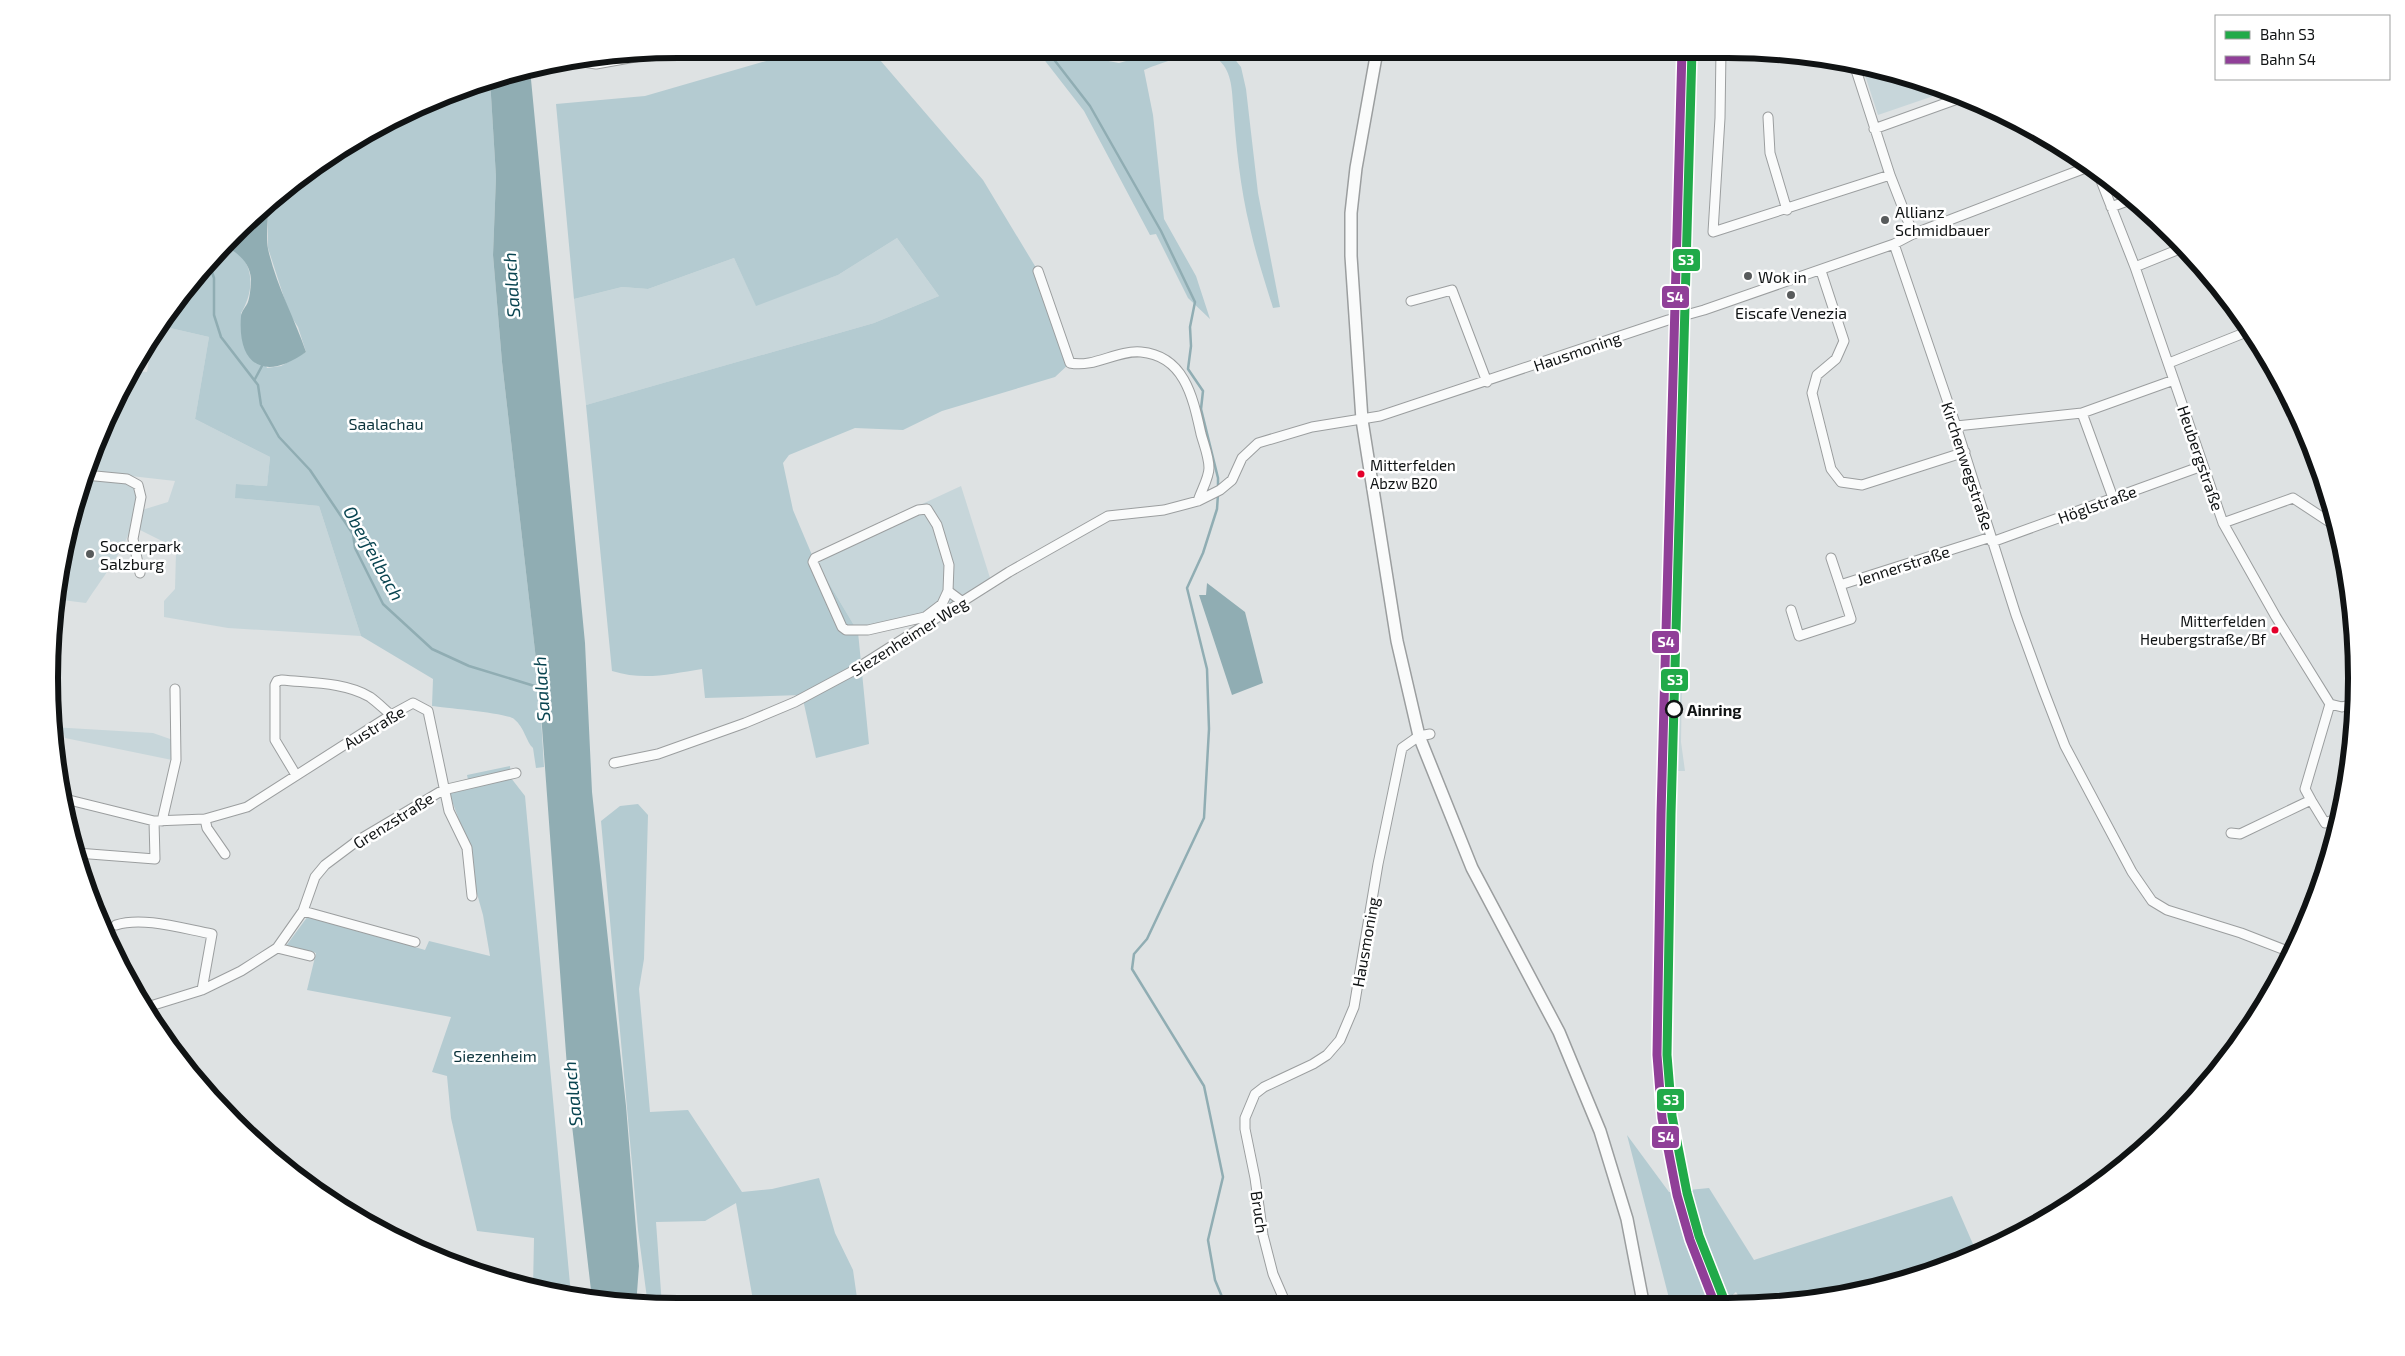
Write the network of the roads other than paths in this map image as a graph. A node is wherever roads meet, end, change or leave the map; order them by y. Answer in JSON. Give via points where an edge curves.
{"nodes":[{"id":1,"x":1376,"y":58,"type":"edge"},
{"id":2,"x":1721,"y":58,"type":"edge"},
{"id":3,"x":607,"y":62,"type":"edge"},
{"id":4,"x":592,"y":64,"type":"edge"},
{"id":5,"x":1856,"y":71,"type":"edge"},
{"id":6,"x":1953,"y":101,"type":"edge"},
{"id":7,"x":1768,"y":117,"type":"dead end"},
{"id":8,"x":1874,"y":130,"type":"junction"},
{"id":9,"x":2081,"y":169,"type":"edge"},
{"id":10,"x":1890,"y":175,"type":"junction"},
{"id":11,"x":2102,"y":184,"type":"edge"},
{"id":12,"x":2125,"y":202,"type":"edge"},
{"id":13,"x":2111,"y":207,"type":"junction"},
{"id":14,"x":1787,"y":210,"type":"junction"},
{"id":15,"x":1913,"y":234,"type":"junction"},
{"id":16,"x":1894,"y":244,"type":"junction"},
{"id":17,"x":2176,"y":250,"type":"edge"},
{"id":18,"x":2135,"y":267,"type":"junction"},
{"id":19,"x":1821,"y":270,"type":"junction"},
{"id":20,"x":1038,"y":271,"type":"dead end"},
{"id":21,"x":1411,"y":300,"type":"dead end"},
{"id":22,"x":2243,"y":333,"type":"edge"},
{"id":23,"x":2169,"y":363,"type":"junction"},
{"id":24,"x":2174,"y":380,"type":"junction"},
{"id":25,"x":1487,"y":382,"type":"junction"},
{"id":26,"x":2082,"y":413,"type":"junction"},
{"id":27,"x":1362,"y":420,"type":"junction"},
{"id":28,"x":1956,"y":426,"type":"junction"},
{"id":29,"x":1965,"y":452,"type":"junction"},
{"id":30,"x":2202,"y":466,"type":"junction"},
{"id":31,"x":91,"y":476,"type":"edge"},
{"id":32,"x":2113,"y":498,"type":"junction"},
{"id":33,"x":1198,"y":501,"type":"junction"},
{"id":34,"x":2327,"y":520,"type":"edge"},
{"id":35,"x":2223,"y":523,"type":"junction"},
{"id":36,"x":1992,"y":539,"type":"junction"},
{"id":37,"x":1831,"y":558,"type":"dead end"},
{"id":38,"x":140,"y":573,"type":"dead end"},
{"id":39,"x":1840,"y":585,"type":"junction"},
{"id":40,"x":948,"y":591,"type":"junction"},
{"id":41,"x":964,"y":603,"type":"junction"},
{"id":42,"x":1791,"y":610,"type":"dead end"},
{"id":43,"x":175,"y":689,"type":"dead end"},
{"id":44,"x":2330,"y":704,"type":"junction"},
{"id":45,"x":2347,"y":705,"type":"edge"},
{"id":46,"x":391,"y":715,"type":"junction"},
{"id":47,"x":1425,"y":735,"type":"junction"},
{"id":48,"x":614,"y":763,"type":"dead end"},
{"id":49,"x":516,"y":773,"type":"dead end"},
{"id":50,"x":296,"y":775,"type":"junction"},
{"id":51,"x":443,"y":790,"type":"junction"},
{"id":52,"x":2312,"y":800,"type":"junction"},
{"id":53,"x":70,"y":803,"type":"edge"},
{"id":54,"x":205,"y":820,"type":"junction"},
{"id":55,"x":158,"y":821,"type":"junction"},
{"id":56,"x":2330,"y":821,"type":"edge"},
{"id":57,"x":2231,"y":833,"type":"dead end"},
{"id":58,"x":83,"y":853,"type":"edge"},
{"id":59,"x":225,"y":854,"type":"dead end"},
{"id":60,"x":472,"y":896,"type":"dead end"},
{"id":61,"x":303,"y":911,"type":"junction"},
{"id":62,"x":116,"y":925,"type":"dead end"},
{"id":63,"x":415,"y":942,"type":"dead end"},
{"id":64,"x":277,"y":948,"type":"junction"},
{"id":65,"x":2285,"y":950,"type":"edge"},
{"id":66,"x":310,"y":956,"type":"dead end"},
{"id":67,"x":202,"y":990,"type":"junction"},
{"id":68,"x":152,"y":1006,"type":"edge"},
{"id":69,"x":1245,"y":1118,"type":"joint"},
{"id":70,"x":1283,"y":1298,"type":"edge"},
{"id":71,"x":1642,"y":1298,"type":"edge"}],
"edges":[{"from":1,"to":27,"type":"main road","via":[[1361,133],[1352,213],[1351,280]]},
{"from":2,"to":14,"type":"street","via":[[1713,232]]},
{"from":3,"to":4,"type":"street"},
{"from":5,"to":8,"type":"street"},
{"from":6,"to":8,"type":"street"},
{"from":7,"to":14,"type":"street","via":[[1770,153]]},
{"from":8,"to":10,"type":"street"},
{"from":9,"to":15,"type":"street","name":"Hausmoning"},
{"from":10,"to":14,"type":"street"},
{"from":10,"to":15,"type":"street"},
{"from":11,"to":13,"type":"street","name":"Heubergstraße"},
{"from":12,"to":13,"type":"street"},
{"from":13,"to":18,"type":"street","name":"Heubergstraße"},
{"from":15,"to":16,"type":"street","name":"Hausmoning"},
{"from":16,"to":19,"type":"street","name":"Hausmoning"},
{"from":16,"to":28,"type":"street","name":"Kirchenwegstraße"},
{"from":17,"to":18,"type":"street"},
{"from":18,"to":23,"type":"street","name":"Heubergstraße"},
{"from":19,"to":25,"type":"street","name":"Hausmoning"},
{"from":19,"to":29,"type":"street","via":[[1844,341],[1836,359],[1817,375],[1812,393],[1831,469],[1841,482],[1862,485]]},
{"from":20,"to":33,"type":"street","via":[[1070,363],[1083,366],[1126,352],[1139,352],[1156,354],[1179,372],[1194,403],[1209,469]]},
{"from":21,"to":25,"type":"street","via":[[1452,290]]},
{"from":22,"to":23,"type":"street"},
{"from":23,"to":24,"type":"street","name":"Heubergstraße"},
{"from":24,"to":26,"type":"street"},
{"from":24,"to":30,"type":"street","name":"Heubergstraße"},
{"from":25,"to":27,"type":"street","name":"Hausmoning"},
{"from":26,"to":28,"type":"street"},
{"from":26,"to":32,"type":"street"},
{"from":27,"to":33,"type":"street","name":"Siezenheimer Weg","via":[[1312,426],[1258,443],[1242,458],[1232,480]]},
{"from":27,"to":47,"type":"main road","via":[[1389,599]]},
{"from":28,"to":29,"type":"street","name":"Kirchenwegstraße"},
{"from":29,"to":36,"type":"street","name":"Kirchenwegstraße"},
{"from":30,"to":32,"type":"street","name":"Höglstraße"},
{"from":30,"to":35,"type":"street","name":"Heubergstraße"},
{"from":31,"to":38,"type":"street","via":[[121,478],[138,485],[142,497],[133,539]]},
{"from":32,"to":36,"type":"street","name":"Höglstraße"},
{"from":33,"to":41,"type":"street","name":"Siezenheimer Weg","via":[[1164,510],[1108,516],[1009,572]]},
{"from":34,"to":35,"type":"street","via":[[2293,498]]},
{"from":35,"to":44,"type":"street","name":"Heubergstraße"},
{"from":36,"to":39,"type":"street","name":"Jennerstraße"},
{"from":36,"to":65,"type":"street","name":"Kirchenwegstraße","via":[[2065,746],[2132,872],[2152,901],[2167,910],[2241,932]]},
{"from":37,"to":39,"type":"street"},
{"from":39,"to":42,"type":"street","name":"Jennerstraße","via":[[1851,619],[1800,636]]},
{"from":40,"to":40,"type":"street","via":[[949,565],[927,509],[918,510],[818,556],[813,562],[842,626],[850,632],[925,617],[942,604]]},
{"from":40,"to":41,"type":"street"},
{"from":41,"to":48,"type":"street","name":"Siezenheimer Weg","via":[[795,702],[658,754]]},
{"from":43,"to":55,"type":"street","via":[[176,760]]},
{"from":44,"to":45,"type":"street"},
{"from":44,"to":52,"type":"street","via":[[2305,789]]},
{"from":46,"to":50,"type":"street","name":"Austraße"},
{"from":46,"to":50,"type":"street","via":[[370,697],[353,690],[277,681],[275,740]]},
{"from":46,"to":51,"type":"street","name":"Austraße","via":[[413,703],[428,711]]},
{"from":47,"to":69,"type":"street","name":"Hausmoning","via":[[1402,748],[1354,1007],[1340,1040],[1327,1055],[1313,1064],[1255,1094]]},
{"from":47,"to":71,"type":"main road","via":[[1472,868],[1559,1032],[1600,1131],[1627,1219]]},
{"from":49,"to":51,"type":"street","name":"Grenzstraße"},
{"from":50,"to":54,"type":"street","name":"Austraße","via":[[247,806]]},
{"from":51,"to":60,"type":"street","name":"Austraße","via":[[467,848]]},
{"from":51,"to":61,"type":"street","name":"Grenzstraße","via":[[358,841],[325,865],[315,877]]},
{"from":52,"to":56,"type":"street","via":[[2325,823]]},
{"from":52,"to":57,"type":"street","via":[[2240,834]]},
{"from":53,"to":55,"type":"street","name":"Austraße"},
{"from":54,"to":55,"type":"street","name":"Austraße"},
{"from":54,"to":59,"type":"street"},
{"from":55,"to":58,"type":"street","via":[[155,858]]},
{"from":61,"to":63,"type":"street"},
{"from":61,"to":64,"type":"street","name":"Grenzstraße"},
{"from":62,"to":67,"type":"street","via":[[141,921],[212,934]]},
{"from":64,"to":66,"type":"street"},
{"from":64,"to":67,"type":"street","name":"Grenzstraße"},
{"from":67,"to":68,"type":"street","name":"Grenzstraße"},
{"from":69,"to":70,"type":"street","name":"Bruch","via":[[1265,1243]]}]}
